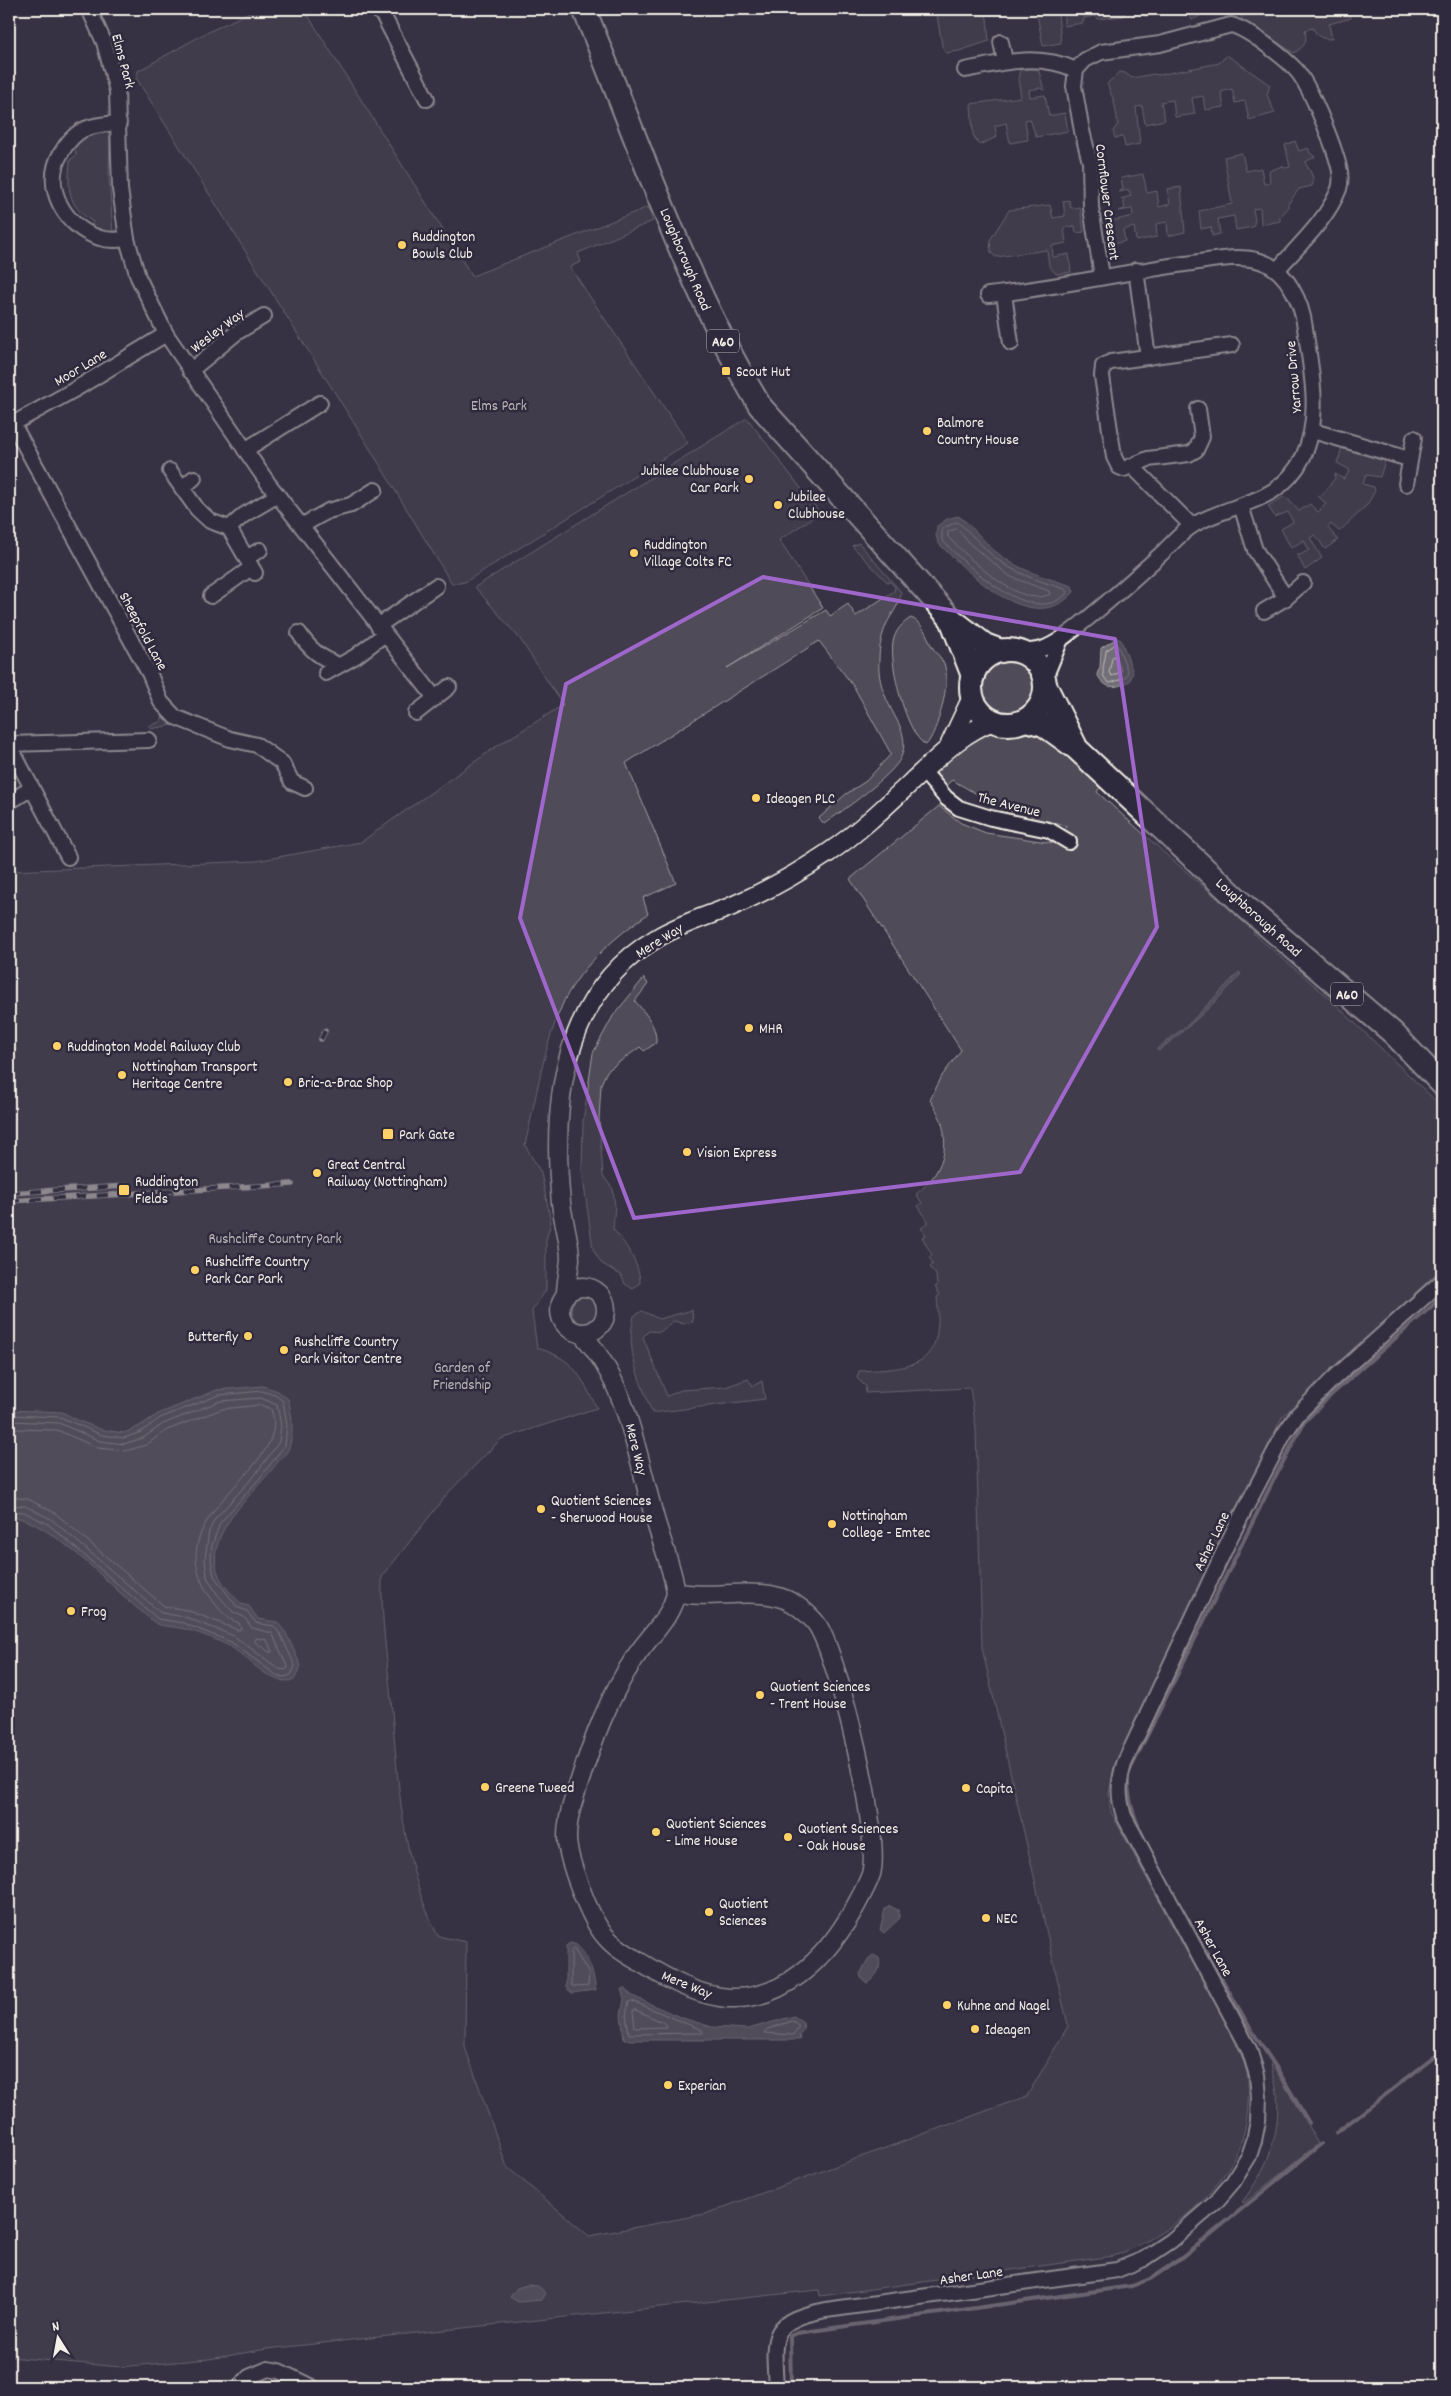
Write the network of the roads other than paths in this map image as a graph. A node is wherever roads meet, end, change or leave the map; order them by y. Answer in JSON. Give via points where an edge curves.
{"nodes":[{"id":1,"x":89,"y":9,"type":"edge"},
{"id":2,"x":377,"y":9,"type":"edge"},
{"id":3,"x":584,"y":9,"type":"edge"},
{"id":4,"x":1002,"y":42,"type":"dead end"},
{"id":5,"x":1006,"y":61,"type":"junction"},
{"id":6,"x":965,"y":70,"type":"dead end"},
{"id":7,"x":1076,"y":70,"type":"junction"},
{"id":8,"x":428,"y":98,"type":"dead end"},
{"id":9,"x":119,"y":123,"type":"junction"},
{"id":10,"x":127,"y":239,"type":"junction"},
{"id":11,"x":1136,"y":270,"type":"junction"},
{"id":12,"x":1277,"y":270,"type":"junction"},
{"id":13,"x":1102,"y":276,"type":"junction"},
{"id":14,"x":1004,"y":294,"type":"junction"},
{"id":15,"x":988,"y":295,"type":"dead end"},
{"id":16,"x":264,"y":316,"type":"dead end"},
{"id":17,"x":166,"y":334,"type":"junction"},
{"id":18,"x":1010,"y":342,"type":"dead end"},
{"id":19,"x":1232,"y":345,"type":"dead end"},
{"id":20,"x":1148,"y":357,"type":"junction"},
{"id":21,"x":190,"y":371,"type":"junction"},
{"id":22,"x":320,"y":403,"type":"dead end"},
{"id":23,"x":1198,"y":409,"type":"dead end"},
{"id":24,"x":11,"y":425,"type":"edge"},
{"id":25,"x":1313,"y":431,"type":"junction"},
{"id":26,"x":1414,"y":438,"type":"dead end"},
{"id":27,"x":245,"y":450,"type":"junction"},
{"id":28,"x":1409,"y":459,"type":"junction"},
{"id":29,"x":1134,"y":467,"type":"junction"},
{"id":30,"x":170,"y":470,"type":"dead end"},
{"id":31,"x":194,"y":478,"type":"dead end"},
{"id":32,"x":1406,"y":484,"type":"dead end"},
{"id":33,"x":182,"y":488,"type":"junction"},
{"id":34,"x":375,"y":490,"type":"dead end"},
{"id":35,"x":278,"y":495,"type":"junction"},
{"id":36,"x":1241,"y":506,"type":"junction"},
{"id":37,"x":303,"y":526,"type":"junction"},
{"id":38,"x":1192,"y":526,"type":"junction"},
{"id":39,"x":230,"y":528,"type":"junction"},
{"id":40,"x":260,"y":550,"type":"dead end"},
{"id":41,"x":251,"y":566,"type":"junction"},
{"id":42,"x":1303,"y":583,"type":"dead end"},
{"id":43,"x":436,"y":586,"type":"dead end"},
{"id":44,"x":211,"y":596,"type":"dead end"},
{"id":45,"x":1286,"y":598,"type":"junction"},
{"id":46,"x":1264,"y":611,"type":"dead end"},
{"id":47,"x":950,"y":619,"type":"junction"},
{"id":48,"x":382,"y":630,"type":"junction"},
{"id":49,"x":299,"y":633,"type":"dead end"},
{"id":50,"x":1062,"y":639,"type":"junction"},
{"id":51,"x":1011,"y":652,"type":"junction"},
{"id":52,"x":1045,"y":683,"type":"junction"},
{"id":53,"x":972,"y":686,"type":"junction"},
{"id":54,"x":449,"y":688,"type":"dead end"},
{"id":55,"x":436,"y":698,"type":"junction"},
{"id":56,"x":416,"y":713,"type":"dead end"},
{"id":57,"x":1026,"y":720,"type":"junction"},
{"id":58,"x":993,"y":721,"type":"junction"},
{"id":59,"x":149,"y":740,"type":"dead end"},
{"id":60,"x":10,"y":744,"type":"edge"},
{"id":61,"x":950,"y":745,"type":"junction"},
{"id":62,"x":1076,"y":748,"type":"junction"},
{"id":63,"x":924,"y":771,"type":"junction"},
{"id":64,"x":32,"y":788,"type":"junction"},
{"id":65,"x":305,"y":788,"type":"dead end"},
{"id":66,"x":9,"y":802,"type":"edge"},
{"id":67,"x":1069,"y":842,"type":"dead end"},
{"id":68,"x":68,"y":857,"type":"dead end"},
{"id":69,"x":1442,"y":1084,"type":"edge"},
{"id":70,"x":570,"y":1258,"type":"junction"},
{"id":71,"x":1442,"y":1281,"type":"edge"},
{"id":72,"x":588,"y":1287,"type":"junction"},
{"id":73,"x":566,"y":1294,"type":"junction"},
{"id":74,"x":604,"y":1323,"type":"junction"},
{"id":75,"x":581,"y":1333,"type":"junction"},
{"id":76,"x":606,"y":1366,"type":"junction"},
{"id":77,"x":676,"y":1592,"type":"junction"},
{"id":78,"x":239,"y":2387,"type":"edge"},
{"id":79,"x":312,"y":2387,"type":"edge"},
{"id":80,"x":776,"y":2387,"type":"edge"}],
"edges":[{"from":1,"to":9,"type":"street","name":"Elms Park","via":[[112,67]]},
{"from":2,"to":8,"type":"street","via":[[384,16]]},
{"from":3,"to":47,"type":"main road","name":"Loughborough Road","number":"A60","via":[[700,297],[737,368],[760,406],[785,436]]},
{"from":4,"to":5,"type":"street"},
{"from":5,"to":6,"type":"street"},
{"from":5,"to":7,"type":"street","via":[[1037,59],[1057,62]]},
{"from":7,"to":12,"type":"street","via":[[1085,60],[1101,52],[1160,44],[1231,24],[1297,71],[1317,109],[1339,167],[1340,187],[1316,225]]},
{"from":7,"to":13,"type":"street","name":"Cornflower Crescent","via":[[1074,86],[1090,162],[1091,208]]},
{"from":9,"to":10,"type":"street","name":"Elms Park","via":[[120,189]]},
{"from":9,"to":10,"type":"street","via":[[96,125],[78,134],[59,156],[53,180],[58,203],[72,222],[99,238]]},
{"from":10,"to":17,"type":"street","name":"Elms Park","via":[[138,277]]},
{"from":11,"to":12,"type":"street","name":"Yarrow Drive","via":[[1239,257]]},
{"from":11,"to":13,"type":"street","name":"Yarrow Drive"},
{"from":11,"to":20,"type":"street"},
{"from":12,"to":25,"type":"street","name":"Yarrow Drive","via":[[1311,323]]},
{"from":13,"to":14,"type":"street","name":"Yarrow Drive"},
{"from":14,"to":15,"type":"street","name":"Yarrow Drive"},
{"from":14,"to":18,"type":"street"},
{"from":16,"to":21,"type":"street","name":"Wesley Way","via":[[236,333]]},
{"from":17,"to":21,"type":"street","name":"Elms Park"},
{"from":17,"to":24,"type":"street","name":"Moor Lane"},
{"from":19,"to":20,"type":"street"},
{"from":20,"to":29,"type":"street","via":[[1106,363],[1102,370],[1115,462],[1124,469]]},
{"from":21,"to":27,"type":"street","name":"Elms Park"},
{"from":22,"to":27,"type":"street"},
{"from":23,"to":29,"type":"street","via":[[1202,437],[1196,450],[1189,454],[1148,459]]},
{"from":24,"to":65,"type":"street","name":"Sheepfold Lane","via":[[150,675],[160,702],[185,722],[230,739],[257,745],[282,763],[292,782]]},
{"from":25,"to":28,"type":"street"},
{"from":25,"to":36,"type":"street","name":"Yarrow Drive","via":[[1303,457],[1277,490]]},
{"from":26,"to":28,"type":"street"},
{"from":27,"to":35,"type":"street","name":"Elms Park"},
{"from":28,"to":32,"type":"street"},
{"from":29,"to":38,"type":"street"},
{"from":30,"to":33,"type":"street"},
{"from":31,"to":33,"type":"street"},
{"from":33,"to":39,"type":"street","via":[[210,521]]},
{"from":34,"to":37,"type":"street"},
{"from":35,"to":37,"type":"street","name":"Elms Park"},
{"from":35,"to":39,"type":"street","via":[[244,515]]},
{"from":36,"to":38,"type":"street","name":"Yarrow Drive"},
{"from":36,"to":45,"type":"street","via":[[1254,550]]},
{"from":37,"to":48,"type":"street","name":"Elms Park"},
{"from":38,"to":50,"type":"street","name":"Yarrow Drive","via":[[1123,591]]},
{"from":39,"to":41,"type":"street"},
{"from":40,"to":41,"type":"street"},
{"from":41,"to":44,"type":"street"},
{"from":42,"to":45,"type":"street"},
{"from":43,"to":48,"type":"street"},
{"from":45,"to":46,"type":"street"},
{"from":47,"to":51,"type":"main road","name":"Loughborough Road","number":"A60","via":[[985,645]]},
{"from":47,"to":53,"type":"main road","name":"Loughborough Road","number":"A60"},
{"from":48,"to":49,"type":"street","via":[[356,656],[332,669],[308,647]]},
{"from":48,"to":55,"type":"street","name":"Elms Park"},
{"from":50,"to":51,"type":"street","via":[[1042,649]]},
{"from":50,"to":52,"type":"street"},
{"from":51,"to":52,"type":"main road","number":"A60","via":[[1032,658],[1040,667]]},
{"from":51,"to":53,"type":"main road","via":[[990,655],[979,664]]},
{"from":52,"to":57,"type":"main road","via":[[1044,700],[1037,712]]},
{"from":52,"to":62,"type":"main road","name":"Loughborough Road","number":"A60"},
{"from":53,"to":58,"type":"main road","number":"A60","via":[[976,707]]},
{"from":53,"to":61,"type":"street","name":"Mere Way"},
{"from":54,"to":55,"type":"street"},
{"from":55,"to":56,"type":"street"},
{"from":57,"to":58,"type":"main road","number":"A60","via":[[1015,724]]},
{"from":57,"to":62,"type":"main road","name":"Loughborough Road","number":"A60","via":[[1044,725]]},
{"from":58,"to":61,"type":"street","name":"Mere Way"},
{"from":59,"to":60,"type":"street"},
{"from":60,"to":64,"type":"street"},
{"from":61,"to":63,"type":"street","name":"Mere Way"},
{"from":62,"to":69,"type":"main road","name":"Loughborough Road","number":"A60","via":[[1248,909],[1392,1033]]},
{"from":63,"to":67,"type":"street","name":"The Avenue","via":[[958,808],[1049,830]]},
{"from":63,"to":70,"type":"street","name":"Mere Way","via":[[831,851],[770,889],[655,939],[600,988],[570,1047],[562,1084],[559,1159]]},
{"from":64,"to":66,"type":"street"},
{"from":64,"to":68,"type":"street"},
{"from":70,"to":72,"type":"street","name":"Mere Way"},
{"from":70,"to":73,"type":"street","name":"Mere Way"},
{"from":71,"to":80,"type":"street","name":"Asher Lane","via":[[1334,1378],[1298,1414],[1284,1434],[1228,1543],[1119,1780],[1118,1794],[1124,1816],[1254,2059],[1259,2097],[1258,2121],[1249,2156],[1233,2182],[1197,2220],[1157,2251],[1132,2265],[1117,2270],[826,2310],[792,2319],[778,2332],[773,2346]]},
{"from":72,"to":73,"type":"street","via":[[572,1289]]},
{"from":72,"to":74,"type":"street","via":[[603,1297],[607,1312]]},
{"from":73,"to":75,"type":"street","via":[[561,1302],[562,1319],[571,1330]]},
{"from":74,"to":75,"type":"street","via":[[592,1331]]},
{"from":74,"to":76,"type":"street","name":"Mere Way"},
{"from":75,"to":76,"type":"street","name":"Mere Way"},
{"from":76,"to":77,"type":"street","name":"Mere Way","via":[[633,1430]]},
{"from":77,"to":77,"type":"street","name":"Mere Way","via":[[697,1597],[763,1594],[792,1603],[809,1615],[826,1644],[863,1778],[873,1856],[872,1872],[863,1892],[843,1929],[816,1961],[798,1976],[753,1996],[719,1997],[693,1989],[646,1966],[605,1937],[594,1919],[568,1850],[568,1817],[598,1727],[622,1677],[670,1609]]},
{"from":78,"to":79,"type":"street","via":[[249,2376],[268,2369]]}]}
